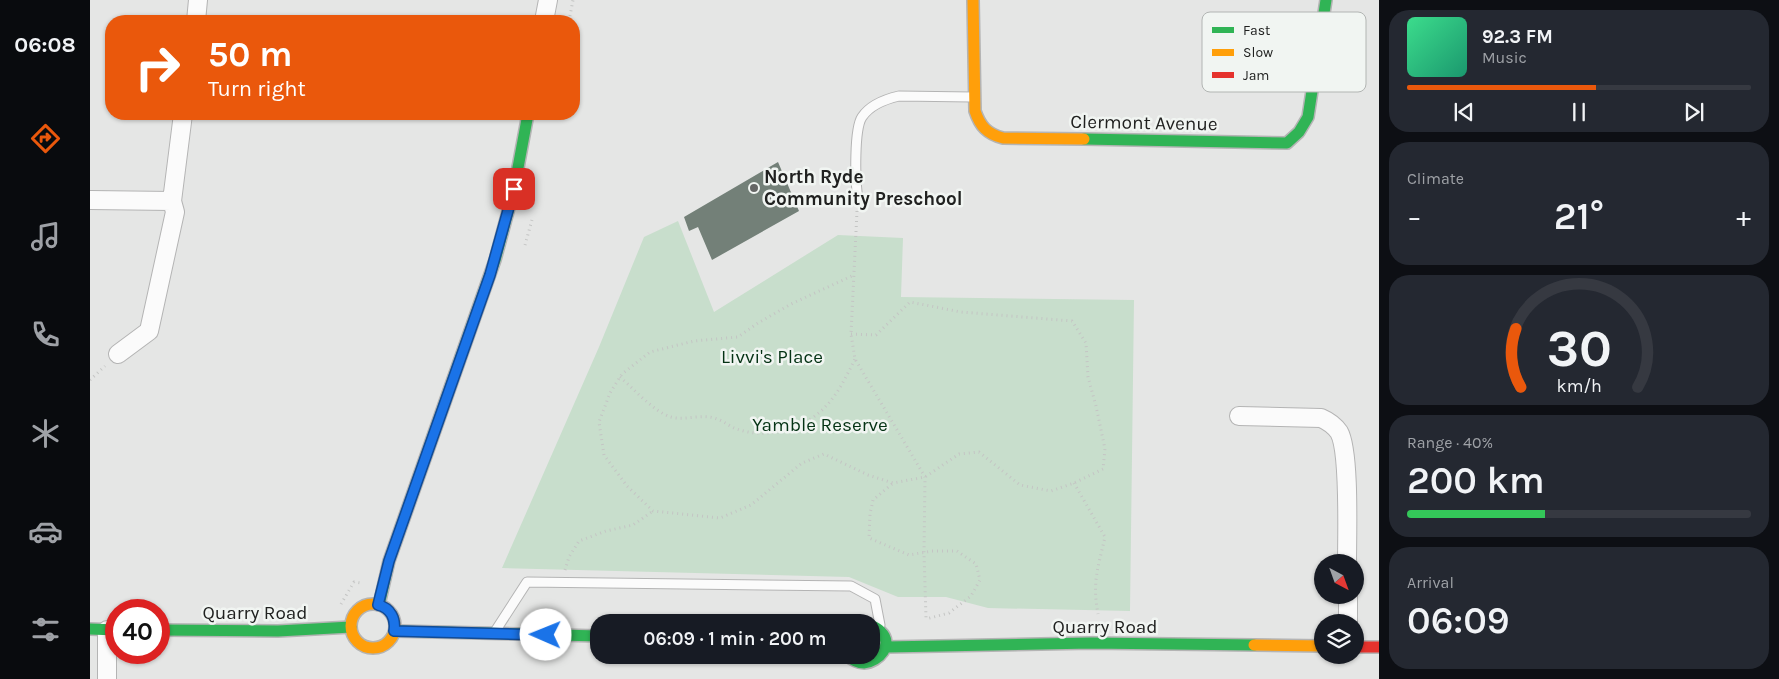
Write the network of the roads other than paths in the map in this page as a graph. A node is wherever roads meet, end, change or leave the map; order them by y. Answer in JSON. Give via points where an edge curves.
{"nodes":[{"id":1,"x":198,"y":0,"type":"edge"},
{"id":2,"x":548,"y":0,"type":"edge"},
{"id":3,"x":973,"y":0,"type":"edge"},
{"id":4,"x":197,"y":15,"type":"edge"},
{"id":5,"x":545,"y":15,"type":"edge"},
{"id":6,"x":1312,"y":92,"type":"edge"},
{"id":7,"x":975,"y":96,"type":"junction"},
{"id":8,"x":182,"y":120,"type":"edge"},
{"id":9,"x":527,"y":120,"type":"edge"},
{"id":10,"x":858,"y":198,"type":"road end"},
{"id":11,"x":90,"y":200,"type":"edge"},
{"id":12,"x":172,"y":201,"type":"junction"},
{"id":13,"x":118,"y":354,"type":"dead end"},
{"id":14,"x":1239,"y":416,"type":"dead end"},
{"id":15,"x":1347,"y":554,"type":"edge"},
{"id":16,"x":378,"y":605,"type":"junction"},
{"id":17,"x":876,"y":614,"type":"edge"},
{"id":18,"x":351,"y":627,"type":"junction"},
{"id":19,"x":104,"y":630,"type":"edge"},
{"id":20,"x":170,"y":630,"type":"edge"},
{"id":21,"x":394,"y":631,"type":"junction"},
{"id":22,"x":880,"y":633,"type":"edge"},
{"id":23,"x":494,"y":634,"type":"junction"},
{"id":24,"x":590,"y":636,"type":"edge"},
{"id":25,"x":1314,"y":646,"type":"edge"},
{"id":26,"x":1364,"y":647,"type":"edge"},
{"id":27,"x":1379,"y":647,"type":"edge"},
{"id":28,"x":887,"y":648,"type":"junction"},
{"id":29,"x":854,"y":664,"type":"edge"},
{"id":30,"x":864,"y":673,"type":"edge"},
{"id":31,"x":107,"y":679,"type":"edge"}],
"edges":[{"from":1,"to":4,"type":"street"},
{"from":2,"to":5,"type":"street"},
{"from":3,"to":7,"type":"street","name":"Clermont Avenue"},
{"from":6,"to":7,"type":"street","name":"Clermont Avenue","via":[[1308,117],[1287,143],[1003,138],[989,135],[979,125]]},
{"from":7,"to":10,"type":"lane","via":[[899,96],[870,109],[862,117],[858,130]]},
{"from":8,"to":12,"type":"street"},
{"from":9,"to":16,"type":"street","via":[[514,189],[495,260],[389,561]]},
{"from":11,"to":12,"type":"street"},
{"from":12,"to":13,"type":"street","via":[[175,212],[149,331]]},
{"from":14,"to":15,"type":"street","via":[[1321,418],[1339,432],[1344,446]]},
{"from":16,"to":18,"type":"street","via":[[368,604],[359,609]]},
{"from":16,"to":21,"type":"street","via":[[392,614]]},
{"from":17,"to":23,"type":"lane","via":[[875,599],[850,586],[527,582]]},
{"from":18,"to":20,"type":"street","name":"Quarry Road","via":[[278,631]]},
{"from":18,"to":21,"type":"street","via":[[357,641],[372,648],[386,644]]},
{"from":19,"to":31,"type":"street"},
{"from":21,"to":23,"type":"street"},
{"from":22,"to":28,"type":"street"},
{"from":23,"to":24,"type":"street"},
{"from":25,"to":28,"type":"street","name":"Quarry Road","via":[[1091,643]]},
{"from":26,"to":27,"type":"street"},
{"from":28,"to":30,"type":"street","via":[[877,663]]},
{"from":29,"to":30,"type":"street"}]}
